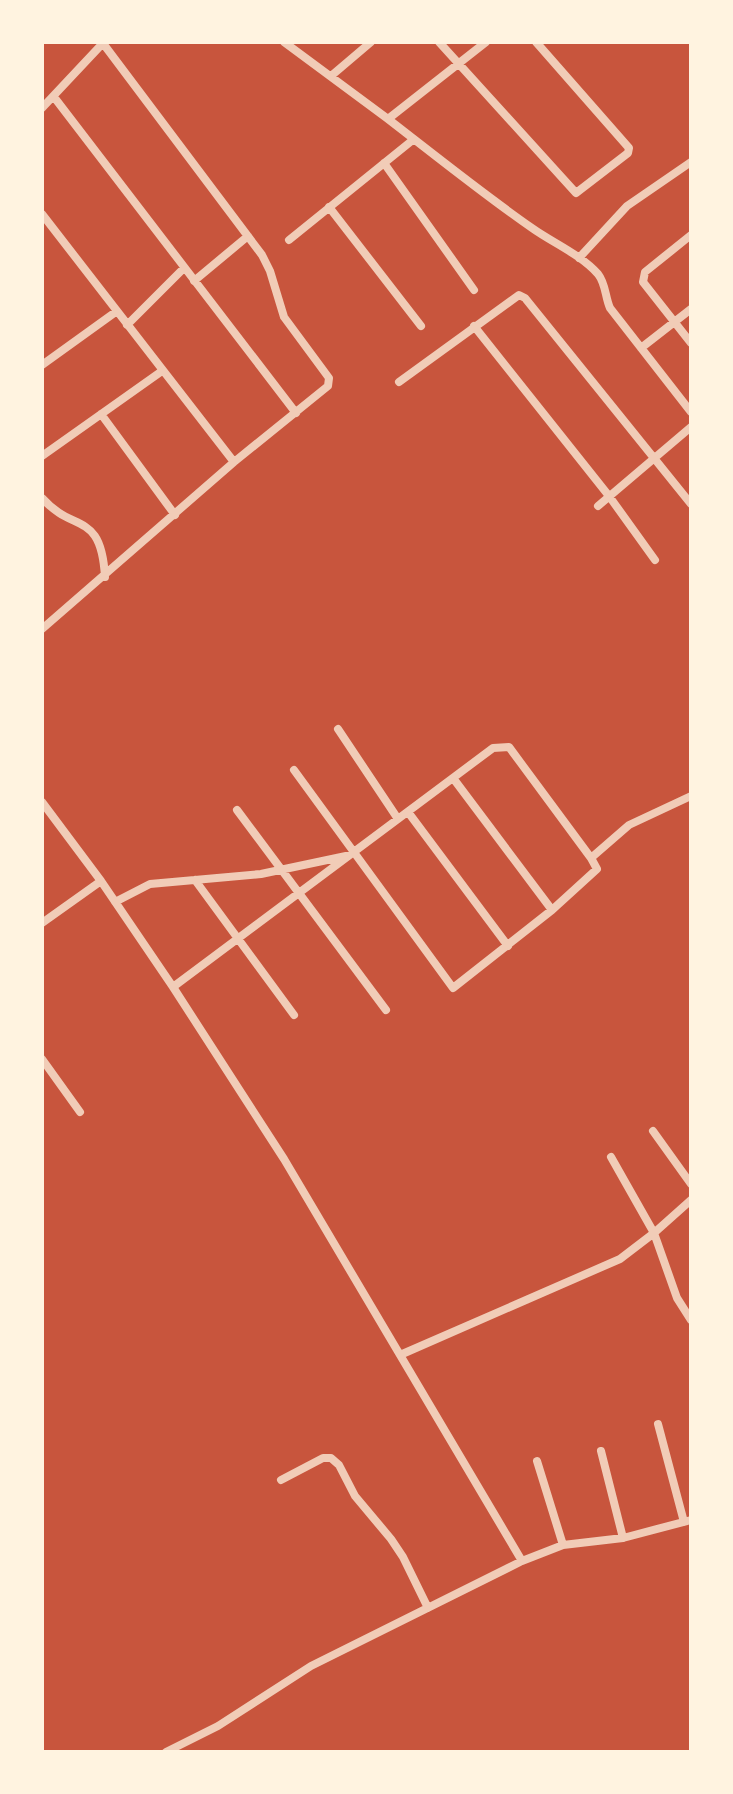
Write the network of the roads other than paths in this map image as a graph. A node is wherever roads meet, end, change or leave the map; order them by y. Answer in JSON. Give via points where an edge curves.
{"nodes":[{"id":1,"x":103,"y":42,"type":"edge"},
{"id":2,"x":284,"y":42,"type":"edge"},
{"id":3,"x":371,"y":42,"type":"edge"},
{"id":4,"x":439,"y":42,"type":"edge"},
{"id":5,"x":486,"y":42,"type":"edge"},
{"id":6,"x":536,"y":42,"type":"edge"},
{"id":7,"x":458,"y":64,"type":"junction"},
{"id":8,"x":331,"y":76,"type":"junction"},
{"id":9,"x":54,"y":97,"type":"junction"},
{"id":10,"x":42,"y":108,"type":"edge"},
{"id":11,"x":388,"y":119,"type":"junction"},
{"id":12,"x":414,"y":139,"type":"junction"},
{"id":13,"x":691,"y":162,"type":"edge"},
{"id":14,"x":384,"y":163,"type":"junction"},
{"id":15,"x":329,"y":207,"type":"junction"},
{"id":16,"x":42,"y":214,"type":"edge"},
{"id":17,"x":691,"y":235,"type":"edge"},
{"id":18,"x":248,"y":236,"type":"junction"},
{"id":19,"x":289,"y":240,"type":"dead end"},
{"id":20,"x":579,"y":258,"type":"junction"},
{"id":21,"x":184,"y":268,"type":"junction"},
{"id":22,"x":194,"y":281,"type":"junction"},
{"id":23,"x":474,"y":290,"type":"dead end"},
{"id":24,"x":691,"y":309,"type":"edge"},
{"id":25,"x":117,"y":311,"type":"junction"},
{"id":26,"x":674,"y":322,"type":"junction"},
{"id":27,"x":127,"y":325,"type":"junction"},
{"id":28,"x":421,"y":326,"type":"dead end"},
{"id":29,"x":474,"y":326,"type":"junction"},
{"id":30,"x":691,"y":343,"type":"edge"},
{"id":31,"x":641,"y":348,"type":"junction"},
{"id":32,"x":42,"y":365,"type":"edge"},
{"id":33,"x":162,"y":371,"type":"junction"},
{"id":34,"x":399,"y":382,"type":"dead end"},
{"id":35,"x":691,"y":412,"type":"edge"},
{"id":36,"x":296,"y":413,"type":"junction"},
{"id":37,"x":101,"y":414,"type":"junction"},
{"id":38,"x":691,"y":427,"type":"edge"},
{"id":39,"x":42,"y":456,"type":"edge"},
{"id":40,"x":655,"y":457,"type":"junction"},
{"id":41,"x":234,"y":462,"type":"junction"},
{"id":42,"x":609,"y":496,"type":"junction"},
{"id":43,"x":42,"y":498,"type":"edge"},
{"id":44,"x":691,"y":504,"type":"edge"},
{"id":45,"x":598,"y":506,"type":"dead end"},
{"id":46,"x":175,"y":515,"type":"junction"},
{"id":47,"x":655,"y":560,"type":"dead end"},
{"id":48,"x":105,"y":577,"type":"junction"},
{"id":49,"x":42,"y":629,"type":"edge"},
{"id":50,"x":338,"y":729,"type":"dead end"},
{"id":51,"x":294,"y":770,"type":"dead end"},
{"id":52,"x":453,"y":778,"type":"junction"},
{"id":53,"x":691,"y":796,"type":"edge"},
{"id":54,"x":42,"y":802,"type":"edge"},
{"id":55,"x":237,"y":810,"type":"dead end"},
{"id":56,"x":408,"y":812,"type":"junction"},
{"id":57,"x":398,"y":819,"type":"junction"},
{"id":58,"x":352,"y":854,"type":"junction"},
{"id":59,"x":591,"y":858,"type":"junction"},
{"id":60,"x":282,"y":869,"type":"junction"},
{"id":61,"x":195,"y":880,"type":"junction"},
{"id":62,"x":101,"y":881,"type":"junction"},
{"id":63,"x":300,"y":894,"type":"junction"},
{"id":64,"x":115,"y":902,"type":"junction"},
{"id":65,"x":552,"y":910,"type":"junction"},
{"id":66,"x":42,"y":923,"type":"edge"},
{"id":67,"x":238,"y":939,"type":"junction"},
{"id":68,"x":508,"y":946,"type":"junction"},
{"id":69,"x":173,"y":987,"type":"junction"},
{"id":70,"x":386,"y":1010,"type":"dead end"},
{"id":71,"x":294,"y":1015,"type":"dead end"},
{"id":72,"x":42,"y":1059,"type":"edge"},
{"id":73,"x":80,"y":1112,"type":"dead end"},
{"id":74,"x":653,"y":1131,"type":"dead end"},
{"id":75,"x":611,"y":1157,"type":"dead end"},
{"id":76,"x":691,"y":1184,"type":"edge"},
{"id":77,"x":691,"y":1200,"type":"edge"},
{"id":78,"x":654,"y":1233,"type":"junction"},
{"id":79,"x":691,"y":1320,"type":"edge"},
{"id":80,"x":400,"y":1355,"type":"junction"},
{"id":81,"x":658,"y":1424,"type":"dead end"},
{"id":82,"x":601,"y":1451,"type":"dead end"},
{"id":83,"x":537,"y":1461,"type":"dead end"},
{"id":84,"x":281,"y":1480,"type":"dead end"},
{"id":85,"x":688,"y":1521,"type":"edge"},
{"id":86,"x":623,"y":1538,"type":"junction"},
{"id":87,"x":563,"y":1545,"type":"junction"},
{"id":88,"x":522,"y":1561,"type":"junction"},
{"id":89,"x":428,"y":1608,"type":"junction"},
{"id":90,"x":166,"y":1752,"type":"edge"}],
"edges":[{"from":1,"to":9,"type":"street"},
{"from":1,"to":18,"type":"street"},
{"from":2,"to":8,"type":"street"},
{"from":3,"to":8,"type":"street"},
{"from":4,"to":7,"type":"street"},
{"from":5,"to":7,"type":"street"},
{"from":6,"to":7,"type":"street","via":[[629,148],[576,193]]},
{"from":7,"to":11,"type":"street"},
{"from":8,"to":11,"type":"street"},
{"from":9,"to":10,"type":"street"},
{"from":9,"to":21,"type":"street"},
{"from":11,"to":12,"type":"street"},
{"from":12,"to":14,"type":"street"},
{"from":12,"to":20,"type":"street"},
{"from":13,"to":20,"type":"street","via":[[627,206]]},
{"from":14,"to":15,"type":"street"},
{"from":14,"to":23,"type":"street"},
{"from":15,"to":19,"type":"street"},
{"from":15,"to":28,"type":"street"},
{"from":16,"to":25,"type":"street"},
{"from":17,"to":26,"type":"street","via":[[642,277]]},
{"from":18,"to":22,"type":"street"},
{"from":18,"to":36,"type":"street","via":[[270,271],[284,317],[330,382]]},
{"from":20,"to":31,"type":"street","via":[[604,283],[610,308]]},
{"from":21,"to":22,"type":"street"},
{"from":21,"to":27,"type":"street"},
{"from":22,"to":36,"type":"street"},
{"from":24,"to":26,"type":"street"},
{"from":25,"to":27,"type":"street"},
{"from":25,"to":32,"type":"street"},
{"from":26,"to":30,"type":"street"},
{"from":26,"to":31,"type":"street"},
{"from":27,"to":33,"type":"street"},
{"from":29,"to":34,"type":"street"},
{"from":29,"to":40,"type":"street","via":[[515,296],[525,298]]},
{"from":29,"to":42,"type":"street"},
{"from":31,"to":35,"type":"street"},
{"from":33,"to":37,"type":"street"},
{"from":33,"to":41,"type":"street"},
{"from":36,"to":41,"type":"street"},
{"from":37,"to":39,"type":"street"},
{"from":37,"to":46,"type":"street"},
{"from":38,"to":40,"type":"street"},
{"from":40,"to":42,"type":"street"},
{"from":40,"to":44,"type":"street"},
{"from":41,"to":46,"type":"street"},
{"from":42,"to":45,"type":"street"},
{"from":42,"to":47,"type":"street"},
{"from":43,"to":48,"type":"street","via":[[96,537]]},
{"from":46,"to":48,"type":"street"},
{"from":48,"to":49,"type":"street"},
{"from":50,"to":57,"type":"street"},
{"from":51,"to":58,"type":"street"},
{"from":52,"to":56,"type":"street"},
{"from":52,"to":59,"type":"street","via":[[493,748],[509,747]]},
{"from":52,"to":65,"type":"street"},
{"from":53,"to":59,"type":"street","via":[[629,825]]},
{"from":54,"to":62,"type":"street"},
{"from":55,"to":60,"type":"street"},
{"from":56,"to":57,"type":"street"},
{"from":56,"to":68,"type":"street"},
{"from":57,"to":58,"type":"street"},
{"from":58,"to":60,"type":"street"},
{"from":58,"to":63,"type":"street"},
{"from":58,"to":68,"type":"street","via":[[453,988]]},
{"from":59,"to":65,"type":"street","via":[[597,869]]},
{"from":60,"to":61,"type":"street"},
{"from":60,"to":63,"type":"street"},
{"from":61,"to":64,"type":"street","via":[[150,884]]},
{"from":61,"to":67,"type":"street"},
{"from":62,"to":64,"type":"street"},
{"from":62,"to":66,"type":"street"},
{"from":63,"to":67,"type":"street"},
{"from":63,"to":70,"type":"street"},
{"from":64,"to":69,"type":"street"},
{"from":65,"to":68,"type":"street"},
{"from":67,"to":69,"type":"street"},
{"from":67,"to":71,"type":"street"},
{"from":69,"to":80,"type":"street","via":[[284,1159]]},
{"from":72,"to":73,"type":"street"},
{"from":74,"to":76,"type":"street"},
{"from":75,"to":78,"type":"street"},
{"from":77,"to":78,"type":"street"},
{"from":78,"to":79,"type":"street","via":[[681,1308]]},
{"from":78,"to":80,"type":"street","via":[[620,1259]]},
{"from":80,"to":88,"type":"street"},
{"from":81,"to":85,"type":"street"},
{"from":82,"to":86,"type":"street"},
{"from":83,"to":87,"type":"street"},
{"from":84,"to":89,"type":"street","via":[[331,1458],[403,1557]]},
{"from":85,"to":86,"type":"street"},
{"from":86,"to":87,"type":"street"},
{"from":87,"to":88,"type":"street"},
{"from":88,"to":89,"type":"street"},
{"from":89,"to":90,"type":"street","via":[[311,1666],[218,1726]]}]}
